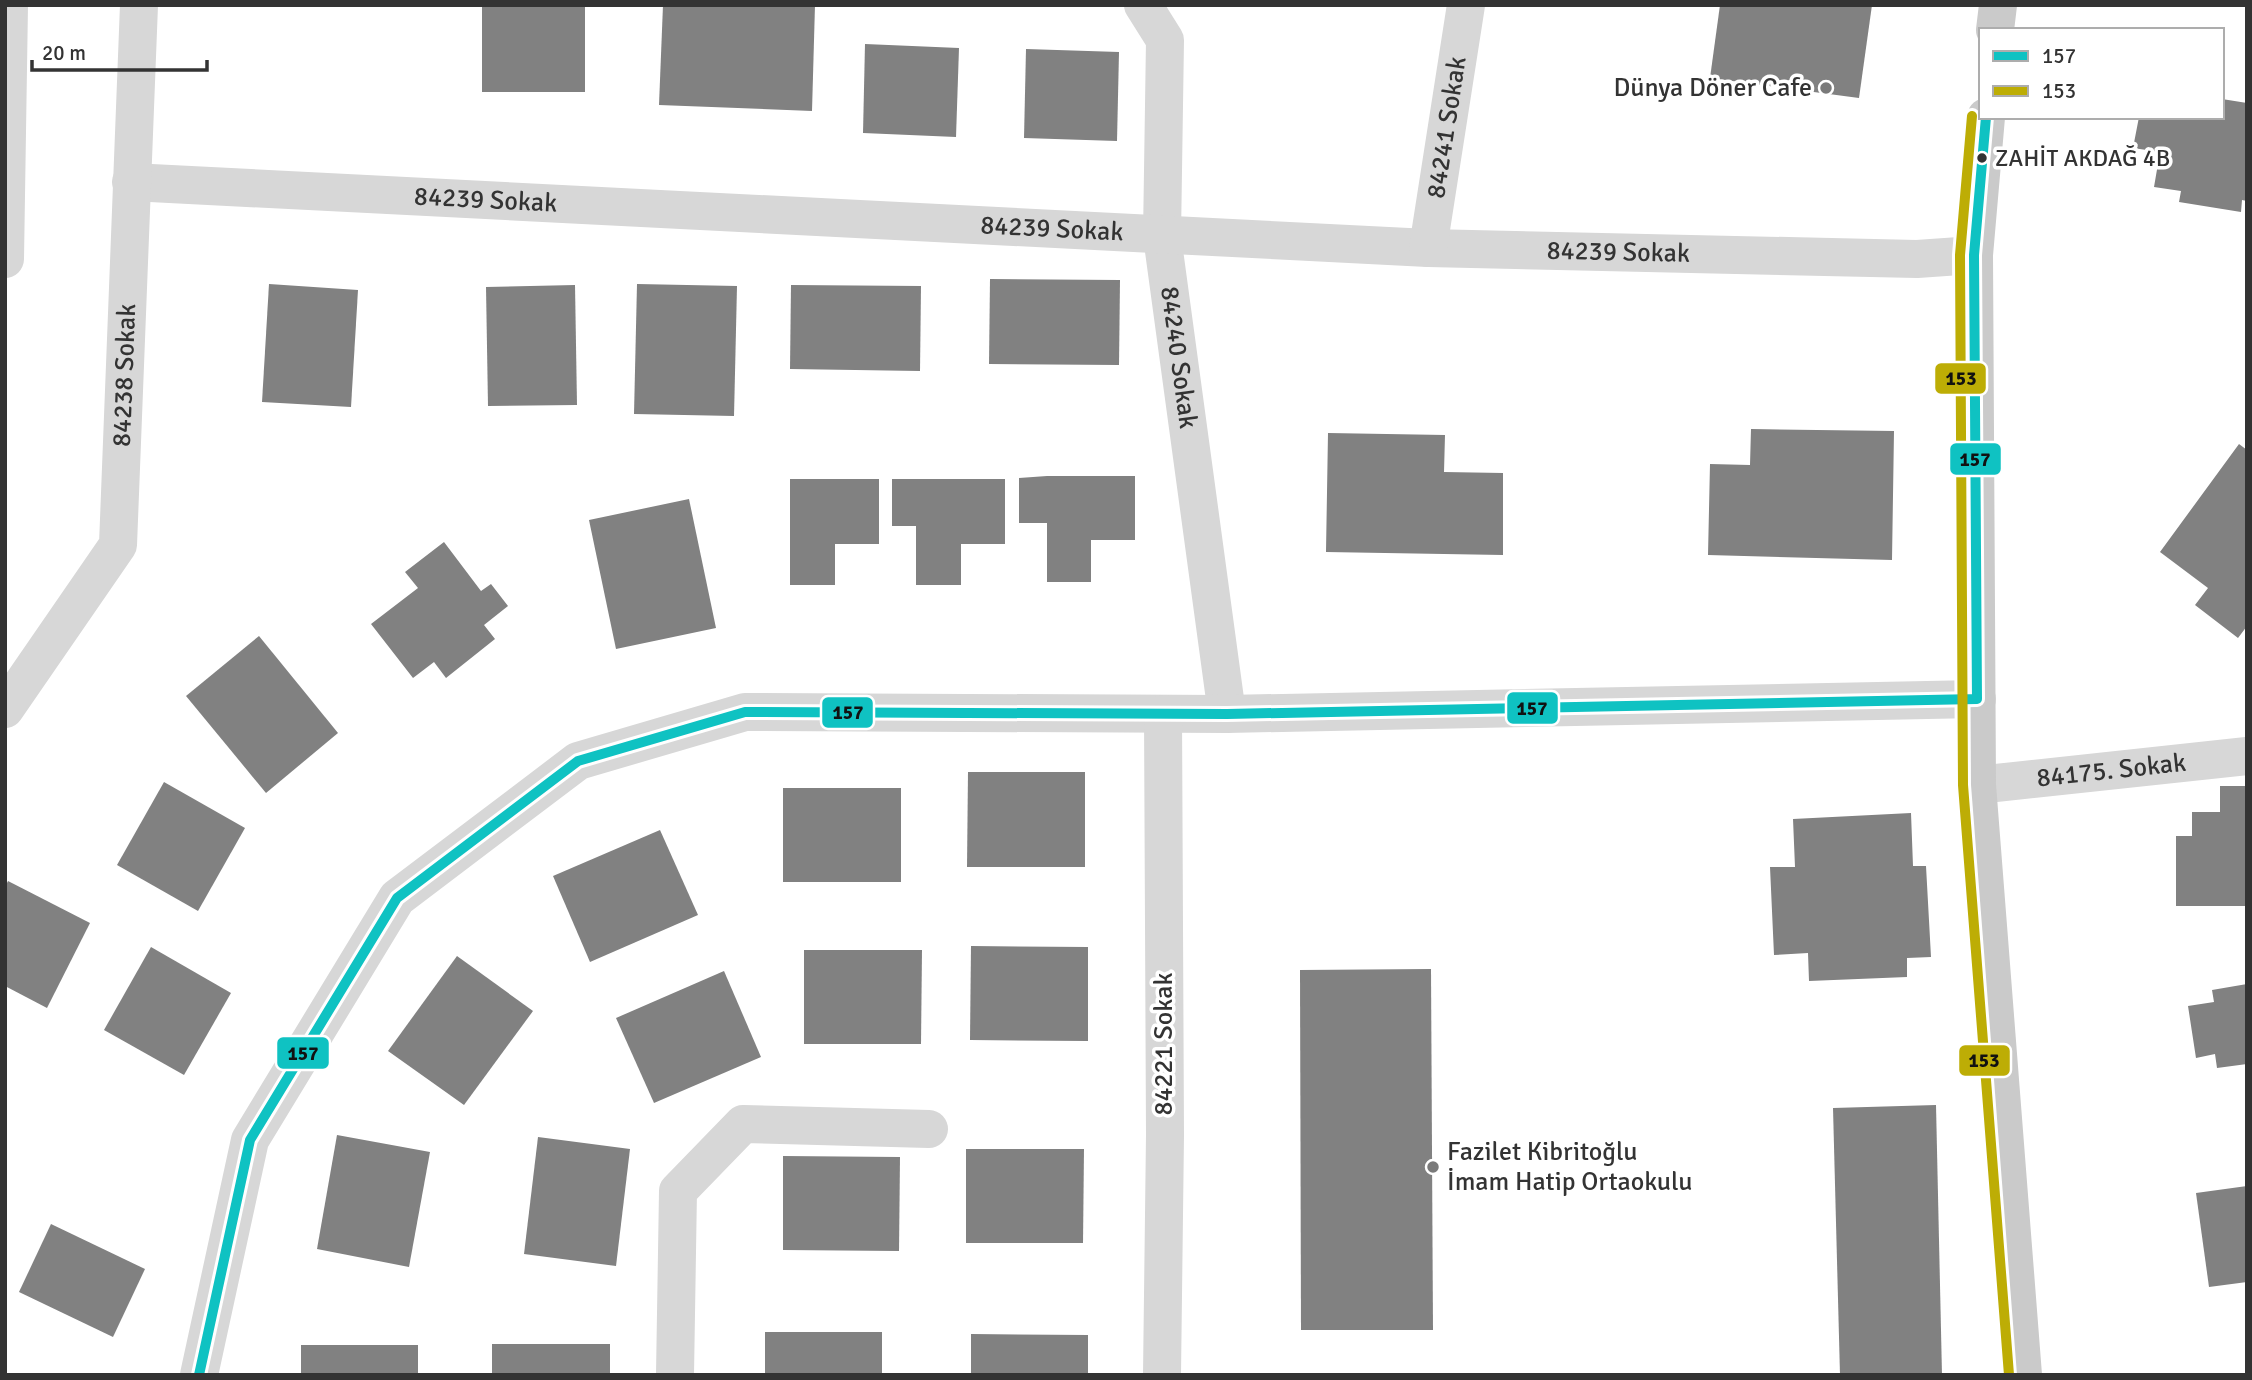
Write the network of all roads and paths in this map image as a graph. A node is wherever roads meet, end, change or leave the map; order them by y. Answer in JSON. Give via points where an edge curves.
{"nodes":[{"id":1,"x":9,"y":5,"type":"edge"},
{"id":2,"x":139,"y":5,"type":"edge"},
{"id":3,"x":1143,"y":5,"type":"edge"},
{"id":4,"x":1466,"y":5,"type":"edge"},
{"id":5,"x":1998,"y":5,"type":"edge"},
{"id":6,"x":1995,"y":28,"type":"edge"},
{"id":7,"x":1986,"y":119,"type":"edge"},
{"id":8,"x":131,"y":182,"type":"junction"},
{"id":9,"x":1162,"y":236,"type":"junction"},
{"id":10,"x":1428,"y":248,"type":"junction"},
{"id":11,"x":1974,"y":255,"type":"junction"},
{"id":12,"x":5,"y":259,"type":"edge"},
{"id":13,"x":1978,"y":699,"type":"junction"},
{"id":14,"x":5,"y":709,"type":"edge"},
{"id":15,"x":1163,"y":714,"type":"junction"},
{"id":16,"x":1227,"y":714,"type":"junction"},
{"id":17,"x":2247,"y":755,"type":"edge"},
{"id":18,"x":1977,"y":785,"type":"junction"},
{"id":19,"x":929,"y":1129,"type":"dead end"},
{"id":20,"x":199,"y":1375,"type":"edge"},
{"id":21,"x":676,"y":1375,"type":"edge"},
{"id":22,"x":1162,"y":1375,"type":"edge"},
{"id":23,"x":2024,"y":1375,"type":"edge"}],
"edges":[{"from":1,"to":12,"type":"street"},
{"from":2,"to":8,"type":"street","name":"84238 Sokak"},
{"from":3,"to":9,"type":"street","name":"84240 Sokak","via":[[1165,40]]},
{"from":4,"to":10,"type":"street","name":"84241 Sokak"},
{"from":5,"to":6,"type":"main road"},
{"from":7,"to":11,"type":"main road"},
{"from":8,"to":9,"type":"street","name":"84239 Sokak"},
{"from":8,"to":14,"type":"street","name":"84238 Sokak","via":[[118,545]]},
{"from":9,"to":10,"type":"street","name":"84239 Sokak"},
{"from":9,"to":16,"type":"street","name":"84240 Sokak"},
{"from":10,"to":11,"type":"street","name":"84239 Sokak","via":[[1917,259]]},
{"from":11,"to":13,"type":"main road"},
{"from":13,"to":16,"type":"street"},
{"from":13,"to":18,"type":"main road"},
{"from":15,"to":16,"type":"street"},
{"from":15,"to":20,"type":"street","via":[[745,712],[578,761],[397,898],[250,1140]]},
{"from":15,"to":22,"type":"street","name":"84221 Sokak"},
{"from":17,"to":18,"type":"street","name":"84175. Sokak"},
{"from":18,"to":23,"type":"main road"},
{"from":19,"to":21,"type":"street","via":[[743,1124],[678,1191]]}]}
